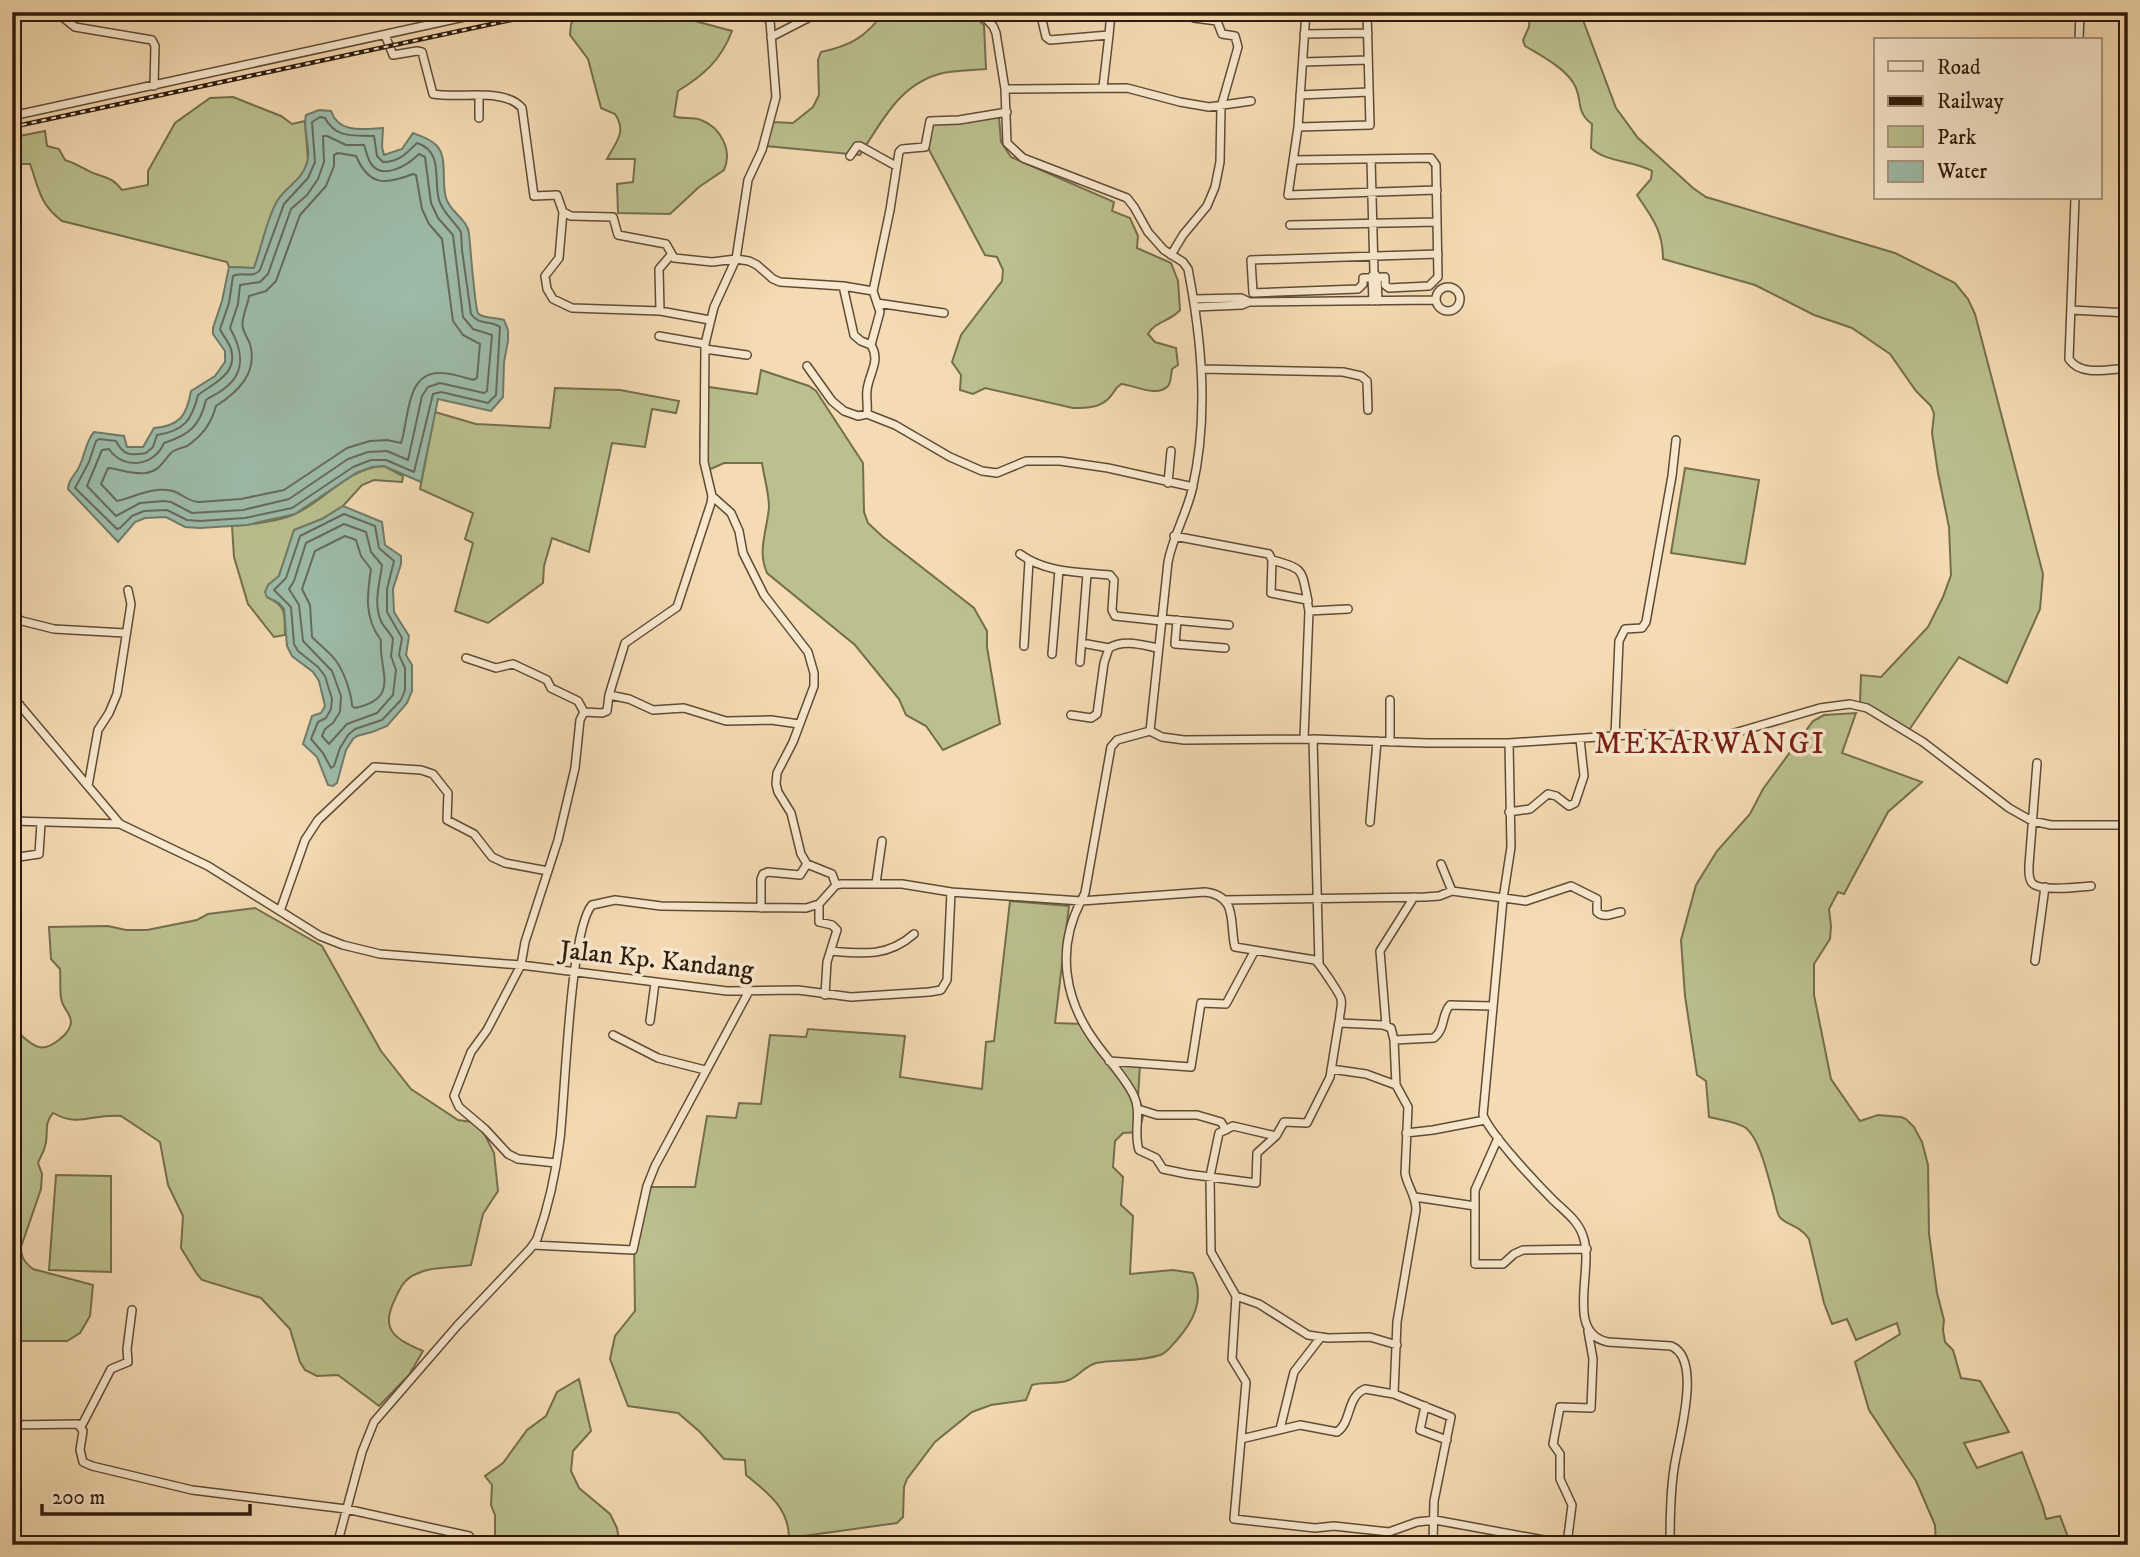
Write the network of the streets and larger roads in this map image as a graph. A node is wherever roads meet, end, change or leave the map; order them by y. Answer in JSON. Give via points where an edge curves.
{"nodes":[{"id":1,"x":57,"y":12,"type":"edge"},
{"id":2,"x":430,"y":12,"type":"edge"},
{"id":3,"x":488,"y":12,"type":"edge"},
{"id":4,"x":761,"y":12,"type":"edge"},
{"id":5,"x":853,"y":12,"type":"edge"},
{"id":6,"x":980,"y":12,"type":"edge"},
{"id":7,"x":996,"y":12,"type":"edge"},
{"id":8,"x":1040,"y":12,"type":"edge"},
{"id":9,"x":1111,"y":12,"type":"edge"},
{"id":10,"x":1189,"y":12,"type":"edge"},
{"id":11,"x":1306,"y":12,"type":"edge"},
{"id":12,"x":1367,"y":12,"type":"edge"},
{"id":13,"x":2080,"y":12,"type":"edge"},
{"id":14,"x":988,"y":20,"type":"junction"},
{"id":15,"x":429,"y":25,"type":"junction"},
{"id":16,"x":1368,"y":33,"type":"junction"},
{"id":17,"x":1304,"y":34,"type":"junction"},
{"id":18,"x":1109,"y":35,"type":"junction"},
{"id":19,"x":385,"y":36,"type":"junction"},
{"id":20,"x":771,"y":37,"type":"junction"},
{"id":21,"x":2079,"y":38,"type":"edge"},
{"id":22,"x":1368,"y":60,"type":"junction"},
{"id":23,"x":1303,"y":62,"type":"junction"},
{"id":24,"x":154,"y":86,"type":"junction"},
{"id":25,"x":1103,"y":87,"type":"junction"},
{"id":26,"x":1005,"y":89,"type":"junction"},
{"id":27,"x":1369,"y":92,"type":"junction"},
{"id":28,"x":1300,"y":95,"type":"junction"},
{"id":29,"x":479,"y":96,"type":"junction"},
{"id":30,"x":1251,"y":101,"type":"dead end"},
{"id":31,"x":1222,"y":107,"type":"junction"},
{"id":32,"x":1007,"y":112,"type":"junction"},
{"id":33,"x":12,"y":116,"type":"edge"},
{"id":34,"x":479,"y":118,"type":"dead end"},
{"id":35,"x":1298,"y":127,"type":"junction"},
{"id":36,"x":850,"y":156,"type":"dead end"},
{"id":37,"x":1371,"y":159,"type":"junction"},
{"id":38,"x":1293,"y":160,"type":"junction"},
{"id":39,"x":896,"y":166,"type":"junction"},
{"id":40,"x":1437,"y":190,"type":"junction"},
{"id":41,"x":1372,"y":192,"type":"junction"},
{"id":42,"x":2075,"y":200,"type":"edge"},
{"id":43,"x":563,"y":212,"type":"junction"},
{"id":44,"x":1437,"y":222,"type":"junction"},
{"id":45,"x":1373,"y":223,"type":"junction"},
{"id":46,"x":1290,"y":225,"type":"dead end"},
{"id":47,"x":1438,"y":254,"type":"junction"},
{"id":48,"x":671,"y":255,"type":"junction"},
{"id":49,"x":1171,"y":255,"type":"junction"},
{"id":50,"x":1374,"y":256,"type":"junction"},
{"id":51,"x":736,"y":259,"type":"junction"},
{"id":52,"x":1374,"y":276,"type":"junction"},
{"id":53,"x":843,"y":286,"type":"junction"},
{"id":54,"x":873,"y":291,"type":"junction"},
{"id":55,"x":1436,"y":300,"type":"dead end"},
{"id":56,"x":1376,"y":301,"type":"junction"},
{"id":57,"x":877,"y":303,"type":"junction"},
{"id":58,"x":1194,"y":303,"type":"junction"},
{"id":59,"x":2071,"y":310,"type":"junction"},
{"id":60,"x":660,"y":311,"type":"junction"},
{"id":61,"x":944,"y":313,"type":"dead end"},
{"id":62,"x":2128,"y":313,"type":"edge"},
{"id":63,"x":710,"y":320,"type":"junction"},
{"id":64,"x":659,"y":336,"type":"dead end"},
{"id":65,"x":871,"y":345,"type":"junction"},
{"id":66,"x":705,"y":347,"type":"junction"},
{"id":67,"x":747,"y":355,"type":"dead end"},
{"id":68,"x":807,"y":366,"type":"dead end"},
{"id":69,"x":2128,"y":368,"type":"edge"},
{"id":70,"x":1202,"y":369,"type":"junction"},
{"id":71,"x":1368,"y":410,"type":"dead end"},
{"id":72,"x":867,"y":414,"type":"junction"},
{"id":73,"x":1676,"y":440,"type":"dead end"},
{"id":74,"x":1171,"y":451,"type":"dead end"},
{"id":75,"x":1168,"y":483,"type":"junction"},
{"id":76,"x":1192,"y":487,"type":"junction"},
{"id":77,"x":712,"y":496,"type":"junction"},
{"id":78,"x":1174,"y":536,"type":"junction"},
{"id":79,"x":1020,"y":554,"type":"dead end"},
{"id":80,"x":1272,"y":560,"type":"junction"},
{"id":81,"x":1030,"y":561,"type":"junction"},
{"id":82,"x":1059,"y":570,"type":"junction"},
{"id":83,"x":1087,"y":574,"type":"junction"},
{"id":84,"x":128,"y":590,"type":"dead end"},
{"id":85,"x":1309,"y":608,"type":"junction"},
{"id":86,"x":1348,"y":609,"type":"dead end"},
{"id":87,"x":12,"y":617,"type":"edge"},
{"id":88,"x":1162,"y":620,"type":"junction"},
{"id":89,"x":1177,"y":620,"type":"junction"},
{"id":90,"x":1229,"y":625,"type":"dead end"},
{"id":91,"x":125,"y":633,"type":"junction"},
{"id":92,"x":1087,"y":644,"type":"dead end"},
{"id":93,"x":1024,"y":646,"type":"dead end"},
{"id":94,"x":1109,"y":648,"type":"junction"},
{"id":95,"x":1158,"y":648,"type":"junction"},
{"id":96,"x":1225,"y":648,"type":"dead end"},
{"id":97,"x":1052,"y":654,"type":"dead end"},
{"id":98,"x":466,"y":658,"type":"dead end"},
{"id":99,"x":1080,"y":662,"type":"dead end"},
{"id":100,"x":610,"y":695,"type":"junction"},
{"id":101,"x":12,"y":696,"type":"edge"},
{"id":102,"x":1390,"y":700,"type":"dead end"},
{"id":103,"x":20,"y":705,"type":"junction"},
{"id":104,"x":584,"y":712,"type":"junction"},
{"id":105,"x":12,"y":714,"type":"edge"},
{"id":106,"x":1071,"y":715,"type":"dead end"},
{"id":107,"x":799,"y":724,"type":"junction"},
{"id":108,"x":1150,"y":731,"type":"junction"},
{"id":109,"x":1615,"y":736,"type":"junction"},
{"id":110,"x":1580,"y":738,"type":"junction"},
{"id":111,"x":1309,"y":739,"type":"junction"},
{"id":112,"x":1377,"y":741,"type":"junction"},
{"id":113,"x":1390,"y":742,"type":"junction"},
{"id":114,"x":1509,"y":743,"type":"junction"},
{"id":115,"x":2037,"y":763,"type":"dead end"},
{"id":116,"x":88,"y":786,"type":"junction"},
{"id":117,"x":1509,"y":812,"type":"junction"},
{"id":118,"x":12,"y":821,"type":"edge"},
{"id":119,"x":2032,"y":821,"type":"junction"},
{"id":120,"x":1370,"y":822,"type":"dead end"},
{"id":121,"x":41,"y":823,"type":"junction"},
{"id":122,"x":120,"y":824,"type":"junction"},
{"id":123,"x":2128,"y":825,"type":"edge"},
{"id":124,"x":882,"y":841,"type":"dead end"},
{"id":125,"x":12,"y":858,"type":"edge"},
{"id":126,"x":807,"y":864,"type":"junction"},
{"id":127,"x":1441,"y":864,"type":"dead end"},
{"id":128,"x":548,"y":871,"type":"junction"},
{"id":129,"x":876,"y":883,"type":"junction"},
{"id":130,"x":836,"y":885,"type":"junction"},
{"id":131,"x":2091,"y":886,"type":"dead end"},
{"id":132,"x":2045,"y":887,"type":"junction"},
{"id":133,"x":1452,"y":891,"type":"junction"},
{"id":134,"x":951,"y":892,"type":"junction"},
{"id":135,"x":1317,"y":897,"type":"junction"},
{"id":136,"x":1414,"y":897,"type":"junction"},
{"id":137,"x":1503,"y":899,"type":"junction"},
{"id":138,"x":1224,"y":900,"type":"junction"},
{"id":139,"x":1081,"y":901,"type":"junction"},
{"id":140,"x":820,"y":904,"type":"junction"},
{"id":141,"x":761,"y":908,"type":"junction"},
{"id":142,"x":280,"y":911,"type":"junction"},
{"id":143,"x":1621,"y":912,"type":"dead end"},
{"id":144,"x":914,"y":934,"type":"dead end"},
{"id":145,"x":831,"y":951,"type":"junction"},
{"id":146,"x":1254,"y":951,"type":"junction"},
{"id":147,"x":2035,"y":961,"type":"dead end"},
{"id":148,"x":1319,"y":963,"type":"junction"},
{"id":149,"x":521,"y":965,"type":"junction"},
{"id":150,"x":575,"y":974,"type":"junction"},
{"id":151,"x":655,"y":983,"type":"junction"},
{"id":152,"x":749,"y":991,"type":"junction"},
{"id":153,"x":825,"y":995,"type":"junction"},
{"id":154,"x":1492,"y":1006,"type":"junction"},
{"id":155,"x":650,"y":1021,"type":"dead end"},
{"id":156,"x":1339,"y":1021,"type":"junction"},
{"id":157,"x":1385,"y":1025,"type":"junction"},
{"id":158,"x":613,"y":1035,"type":"dead end"},
{"id":159,"x":1394,"y":1040,"type":"junction"},
{"id":160,"x":1110,"y":1062,"type":"junction"},
{"id":161,"x":1331,"y":1069,"type":"junction"},
{"id":162,"x":705,"y":1070,"type":"junction"},
{"id":163,"x":1395,"y":1085,"type":"junction"},
{"id":164,"x":1138,"y":1109,"type":"junction"},
{"id":165,"x":1485,"y":1120,"type":"junction"},
{"id":166,"x":1226,"y":1130,"type":"junction"},
{"id":167,"x":1406,"y":1133,"type":"junction"},
{"id":168,"x":1276,"y":1136,"type":"junction"},
{"id":169,"x":1498,"y":1138,"type":"junction"},
{"id":170,"x":556,"y":1163,"type":"junction"},
{"id":171,"x":1210,"y":1176,"type":"junction"},
{"id":172,"x":1415,"y":1198,"type":"junction"},
{"id":173,"x":1475,"y":1206,"type":"junction"},
{"id":174,"x":533,"y":1245,"type":"junction"},
{"id":175,"x":1587,"y":1250,"type":"junction"},
{"id":176,"x":1236,"y":1296,"type":"junction"},
{"id":177,"x":132,"y":1310,"type":"dead end"},
{"id":178,"x":1588,"y":1329,"type":"junction"},
{"id":179,"x":1321,"y":1337,"type":"junction"},
{"id":180,"x":1397,"y":1345,"type":"junction"},
{"id":181,"x":1394,"y":1394,"type":"junction"},
{"id":182,"x":1425,"y":1406,"type":"junction"},
{"id":183,"x":12,"y":1425,"type":"edge"},
{"id":184,"x":82,"y":1425,"type":"junction"},
{"id":185,"x":1280,"y":1429,"type":"junction"},
{"id":186,"x":1241,"y":1439,"type":"junction"},
{"id":187,"x":1447,"y":1440,"type":"junction"},
{"id":188,"x":346,"y":1509,"type":"junction"},
{"id":189,"x":1434,"y":1520,"type":"junction"},
{"id":190,"x":470,"y":1536,"type":"dead end"},
{"id":191,"x":1569,"y":1544,"type":"edge"},
{"id":192,"x":337,"y":1545,"type":"edge"},
{"id":193,"x":1433,"y":1545,"type":"edge"},
{"id":194,"x":1670,"y":1545,"type":"edge"}],
"edges":[{"from":1,"to":24,"type":"street","via":[[75,27],[152,40]]},
{"from":2,"to":15,"type":"street"},
{"from":3,"to":15,"type":"street"},
{"from":4,"to":20,"type":"street","via":[[769,21]]},
{"from":5,"to":20,"type":"street","via":[[812,16]]},
{"from":6,"to":14,"type":"street"},
{"from":7,"to":14,"type":"street"},
{"from":8,"to":18,"type":"street","via":[[1047,40]]},
{"from":9,"to":18,"type":"street"},
{"from":10,"to":31,"type":"street","via":[[1194,18],[1216,21],[1222,34],[1235,36],[1238,47]]},
{"from":11,"to":17,"type":"street"},
{"from":12,"to":16,"type":"street"},
{"from":13,"to":21,"type":"street"},
{"from":14,"to":26,"type":"street","via":[[996,33]]},
{"from":15,"to":19,"type":"street"},
{"from":16,"to":17,"type":"street"},
{"from":16,"to":22,"type":"street"},
{"from":17,"to":23,"type":"street"},
{"from":18,"to":25,"type":"street"},
{"from":19,"to":24,"type":"street"},
{"from":19,"to":29,"type":"street","via":[[393,55],[422,52],[433,94]]},
{"from":20,"to":51,"type":"street","via":[[776,93],[762,150],[748,180]]},
{"from":22,"to":23,"type":"street"},
{"from":22,"to":27,"type":"street"},
{"from":23,"to":28,"type":"street"},
{"from":24,"to":33,"type":"street"},
{"from":25,"to":26,"type":"street"},
{"from":25,"to":31,"type":"street"},
{"from":26,"to":32,"type":"street"},
{"from":27,"to":28,"type":"street"},
{"from":27,"to":35,"type":"street","via":[[1370,125]]},
{"from":28,"to":35,"type":"street"},
{"from":29,"to":34,"type":"street"},
{"from":29,"to":43,"type":"street","via":[[508,97],[522,108],[533,195],[557,195]]},
{"from":30,"to":31,"type":"street"},
{"from":31,"to":49,"type":"street","via":[[1216,187],[1208,206]]},
{"from":32,"to":39,"type":"street","via":[[930,121],[925,147],[902,149]]},
{"from":32,"to":49,"type":"street","via":[[1010,148],[1023,158],[1127,198],[1148,232]]},
{"from":35,"to":38,"type":"street"},
{"from":36,"to":39,"type":"street","via":[[860,146]]},
{"from":37,"to":38,"type":"street"},
{"from":37,"to":40,"type":"street","via":[[1431,158],[1436,165]]},
{"from":37,"to":41,"type":"street"},
{"from":38,"to":41,"type":"street","via":[[1288,195]]},
{"from":39,"to":54,"type":"street"},
{"from":40,"to":41,"type":"street"},
{"from":40,"to":44,"type":"street"},
{"from":41,"to":45,"type":"street"},
{"from":42,"to":59,"type":"street"},
{"from":43,"to":48,"type":"street","via":[[613,217],[618,235],[666,244]]},
{"from":43,"to":60,"type":"street","via":[[559,258],[545,276],[553,299],[572,308]]},
{"from":44,"to":45,"type":"street"},
{"from":44,"to":47,"type":"street"},
{"from":45,"to":46,"type":"street"},
{"from":45,"to":50,"type":"street"},
{"from":47,"to":50,"type":"street"},
{"from":47,"to":52,"type":"street","via":[[1438,277],[1429,286],[1390,288],[1385,277]]},
{"from":48,"to":51,"type":"street","via":[[712,262]]},
{"from":48,"to":60,"type":"street","via":[[659,269]]},
{"from":49,"to":58,"type":"street","via":[[1186,265]]},
{"from":50,"to":52,"type":"street"},
{"from":50,"to":52,"type":"street","via":[[1251,260],[1253,293],[1358,289],[1363,278]]},
{"from":51,"to":53,"type":"street","via":[[757,265],[780,282]]},
{"from":51,"to":63,"type":"street"},
{"from":52,"to":56,"type":"street"},
{"from":53,"to":54,"type":"street"},
{"from":53,"to":65,"type":"street","via":[[854,335]]},
{"from":54,"to":57,"type":"street"},
{"from":55,"to":56,"type":"street"},
{"from":56,"to":58,"type":"street"},
{"from":57,"to":61,"type":"street"},
{"from":57,"to":65,"type":"street","via":[[880,312]]},
{"from":58,"to":70,"type":"street"},
{"from":59,"to":62,"type":"street"},
{"from":59,"to":69,"type":"street","via":[[2069,359],[2074,366],[2082,370]]},
{"from":60,"to":63,"type":"street"},
{"from":63,"to":66,"type":"street"},
{"from":64,"to":66,"type":"street"},
{"from":65,"to":72,"type":"street","via":[[875,367],[867,388]]},
{"from":66,"to":67,"type":"street"},
{"from":66,"to":77,"type":"street","via":[[704,462]]},
{"from":68,"to":72,"type":"street","via":[[844,411]]},
{"from":70,"to":71,"type":"street","via":[[1354,373],[1367,381]]},
{"from":70,"to":76,"type":"street"},
{"from":72,"to":75,"type":"street","via":[[982,471],[997,473],[1026,461],[1060,461]]},
{"from":73,"to":109,"type":"street","via":[[1646,622],[1642,628],[1625,629],[1620,637]]},
{"from":74,"to":75,"type":"street"},
{"from":75,"to":76,"type":"street"},
{"from":76,"to":78,"type":"street"},
{"from":77,"to":100,"type":"street","via":[[677,607],[625,643]]},
{"from":77,"to":107,"type":"street","via":[[731,513],[745,558],[768,602],[808,652],[814,686]]},
{"from":78,"to":80,"type":"street","via":[[1267,553]]},
{"from":78,"to":88,"type":"street"},
{"from":79,"to":81,"type":"street"},
{"from":80,"to":85,"type":"street","via":[[1296,566],[1303,576]]},
{"from":80,"to":85,"type":"street","via":[[1271,593],[1303,598]]},
{"from":81,"to":82,"type":"street"},
{"from":81,"to":93,"type":"street"},
{"from":82,"to":83,"type":"street"},
{"from":82,"to":97,"type":"street"},
{"from":83,"to":88,"type":"street","via":[[1113,578],[1115,616]]},
{"from":83,"to":99,"type":"street"},
{"from":84,"to":91,"type":"street","via":[[131,604]]},
{"from":85,"to":86,"type":"street"},
{"from":85,"to":111,"type":"street"},
{"from":87,"to":91,"type":"street","via":[[54,629]]},
{"from":88,"to":89,"type":"street"},
{"from":88,"to":95,"type":"street"},
{"from":89,"to":90,"type":"street"},
{"from":89,"to":96,"type":"street","via":[[1175,644]]},
{"from":91,"to":116,"type":"street","via":[[117,694],[98,730]]},
{"from":92,"to":94,"type":"street"},
{"from":94,"to":95,"type":"street","via":[[1128,643]]},
{"from":94,"to":106,"type":"street","via":[[1097,714],[1091,718]]},
{"from":95,"to":108,"type":"street"},
{"from":98,"to":104,"type":"street","via":[[496,668],[513,664],[580,702]]},
{"from":100,"to":104,"type":"street","via":[[605,713]]},
{"from":100,"to":107,"type":"street","via":[[653,710],[684,708],[726,720]]},
{"from":101,"to":103,"type":"street"},
{"from":102,"to":113,"type":"street"},
{"from":103,"to":105,"type":"street"},
{"from":103,"to":116,"type":"street"},
{"from":104,"to":128,"type":"street"},
{"from":107,"to":126,"type":"street","via":[[776,783]]},
{"from":108,"to":111,"type":"street","via":[[1184,740]]},
{"from":108,"to":139,"type":"street","via":[[1117,740],[1111,747]]},
{"from":109,"to":110,"type":"street"},
{"from":109,"to":119,"type":"street","via":[[1724,736],[1820,708],[1858,705],[1923,742]]},
{"from":110,"to":114,"type":"street"},
{"from":110,"to":117,"type":"street","via":[[1584,776],[1575,803],[1569,806],[1548,794],[1530,809]]},
{"from":111,"to":112,"type":"street"},
{"from":111,"to":135,"type":"street"},
{"from":112,"to":113,"type":"street"},
{"from":112,"to":120,"type":"street"},
{"from":113,"to":114,"type":"street"},
{"from":114,"to":117,"type":"street"},
{"from":115,"to":119,"type":"street"},
{"from":116,"to":122,"type":"street"},
{"from":117,"to":137,"type":"street","via":[[1511,847]]},
{"from":118,"to":121,"type":"street","name":"Jalan Kp. Kandang"},
{"from":119,"to":123,"type":"street"},
{"from":119,"to":132,"type":"street","via":[[2029,876],[2035,885]]},
{"from":121,"to":122,"type":"street","name":"Jalan Kp. Kandang"},
{"from":121,"to":125,"type":"street","via":[[39,854]]},
{"from":122,"to":142,"type":"street","name":"Jalan Kp. Kandang","via":[[208,866]]},
{"from":124,"to":129,"type":"street"},
{"from":126,"to":130,"type":"street","via":[[832,874]]},
{"from":126,"to":141,"type":"street","via":[[801,874],[763,874]]},
{"from":127,"to":133,"type":"street"},
{"from":128,"to":142,"type":"street","via":[[492,857],[474,834],[447,820],[448,793],[433,774],[374,767],[318,820],[305,840]]},
{"from":128,"to":149,"type":"street"},
{"from":129,"to":130,"type":"street"},
{"from":129,"to":134,"type":"street"},
{"from":130,"to":140,"type":"street"},
{"from":131,"to":132,"type":"street"},
{"from":132,"to":147,"type":"street"},
{"from":133,"to":136,"type":"street"},
{"from":133,"to":137,"type":"street"},
{"from":134,"to":139,"type":"street"},
{"from":134,"to":153,"type":"street","name":"Jalan Kp. Kandang","via":[[944,988],[860,997]]},
{"from":135,"to":136,"type":"street"},
{"from":135,"to":138,"type":"street"},
{"from":135,"to":148,"type":"street"},
{"from":136,"to":157,"type":"street","via":[[1380,951]]},
{"from":137,"to":143,"type":"street","via":[[1529,901],[1571,886],[1596,898],[1599,915]]},
{"from":137,"to":154,"type":"street"},
{"from":138,"to":139,"type":"street","via":[[1205,892]]},
{"from":138,"to":146,"type":"street","via":[[1230,911],[1234,946]]},
{"from":139,"to":160,"type":"street","via":[[1068,933],[1068,986],[1084,1025]]},
{"from":140,"to":141,"type":"street"},
{"from":140,"to":145,"type":"street","via":[[819,922],[837,930]]},
{"from":141,"to":150,"type":"street","via":[[661,906],[628,900],[598,903],[584,918]]},
{"from":142,"to":149,"type":"street","name":"Jalan Kp. Kandang","via":[[331,941],[380,954]]},
{"from":144,"to":145,"type":"street","via":[[879,953]]},
{"from":145,"to":153,"type":"street"},
{"from":146,"to":148,"type":"street"},
{"from":146,"to":160,"type":"street","via":[[1226,1004],[1200,1003],[1191,1067]]},
{"from":148,"to":156,"type":"street","via":[[1341,999]]},
{"from":149,"to":150,"type":"street","name":"Jalan Kp. Kandang"},
{"from":149,"to":170,"type":"street","via":[[471,1052],[454,1096],[459,1107],[508,1154]]},
{"from":150,"to":151,"type":"street","name":"Jalan Kp. Kandang"},
{"from":150,"to":170,"type":"street"},
{"from":151,"to":152,"type":"street","name":"Jalan Kp. Kandang"},
{"from":151,"to":155,"type":"street"},
{"from":152,"to":153,"type":"street","name":"Jalan Kp. Kandang"},
{"from":152,"to":162,"type":"street"},
{"from":154,"to":159,"type":"street","via":[[1450,1005],[1443,1028],[1434,1038]]},
{"from":154,"to":165,"type":"street","via":[[1482,1109]]},
{"from":156,"to":157,"type":"street"},
{"from":156,"to":161,"type":"street"},
{"from":157,"to":159,"type":"street","via":[[1391,1028]]},
{"from":158,"to":162,"type":"street","via":[[658,1058]]},
{"from":159,"to":163,"type":"street"},
{"from":160,"to":164,"type":"street"},
{"from":161,"to":163,"type":"street","via":[[1366,1074]]},
{"from":161,"to":168,"type":"street","via":[[1307,1123],[1284,1122]]},
{"from":162,"to":174,"type":"street","via":[[651,1175],[633,1250]]},
{"from":163,"to":167,"type":"street","via":[[1408,1107]]},
{"from":164,"to":166,"type":"street","via":[[1157,1115],[1197,1115],[1221,1122]]},
{"from":164,"to":171,"type":"street","via":[[1139,1150],[1156,1158],[1163,1169]]},
{"from":165,"to":167,"type":"street"},
{"from":165,"to":169,"type":"street"},
{"from":166,"to":168,"type":"street","via":[[1233,1126]]},
{"from":166,"to":171,"type":"street","via":[[1220,1133]]},
{"from":167,"to":172,"type":"street","via":[[1406,1180]]},
{"from":168,"to":171,"type":"street","via":[[1257,1153],[1256,1182]]},
{"from":169,"to":173,"type":"street","via":[[1475,1189]]},
{"from":169,"to":175,"type":"street","via":[[1572,1218],[1582,1231]]},
{"from":170,"to":174,"type":"street"},
{"from":171,"to":176,"type":"street","via":[[1211,1252]]},
{"from":172,"to":173,"type":"street"},
{"from":172,"to":180,"type":"street"},
{"from":173,"to":175,"type":"street","via":[[1475,1264],[1503,1264],[1523,1250]]},
{"from":174,"to":188,"type":"street","via":[[374,1422]]},
{"from":175,"to":178,"type":"street","via":[[1583,1311]]},
{"from":176,"to":179,"type":"street","via":[[1259,1304],[1302,1332]]},
{"from":176,"to":186,"type":"street","via":[[1231,1359],[1245,1382]]},
{"from":177,"to":184,"type":"street","via":[[128,1362],[111,1369]]},
{"from":178,"to":191,"type":"street","via":[[1593,1359],[1591,1408],[1560,1407],[1553,1444],[1560,1454],[1560,1479],[1572,1505]]},
{"from":178,"to":194,"type":"street","via":[[1598,1340],[1671,1346],[1684,1357],[1686,1401],[1673,1477]]},
{"from":179,"to":180,"type":"street","via":[[1370,1338]]},
{"from":179,"to":185,"type":"street","via":[[1294,1372]]},
{"from":180,"to":181,"type":"street"},
{"from":181,"to":182,"type":"street"},
{"from":181,"to":185,"type":"street","via":[[1358,1392],[1337,1432],[1306,1426]]},
{"from":182,"to":187,"type":"street","via":[[1451,1417]]},
{"from":182,"to":187,"type":"street","via":[[1420,1430]]},
{"from":183,"to":184,"type":"street"},
{"from":184,"to":188,"type":"street","via":[[80,1457],[92,1466],[219,1494]]},
{"from":185,"to":186,"type":"street"},
{"from":186,"to":189,"type":"street","via":[[1234,1519],[1389,1532]]},
{"from":187,"to":189,"type":"street"},
{"from":188,"to":190,"type":"street"},
{"from":188,"to":192,"type":"street"},
{"from":189,"to":191,"type":"street"},
{"from":189,"to":193,"type":"street"}]}
